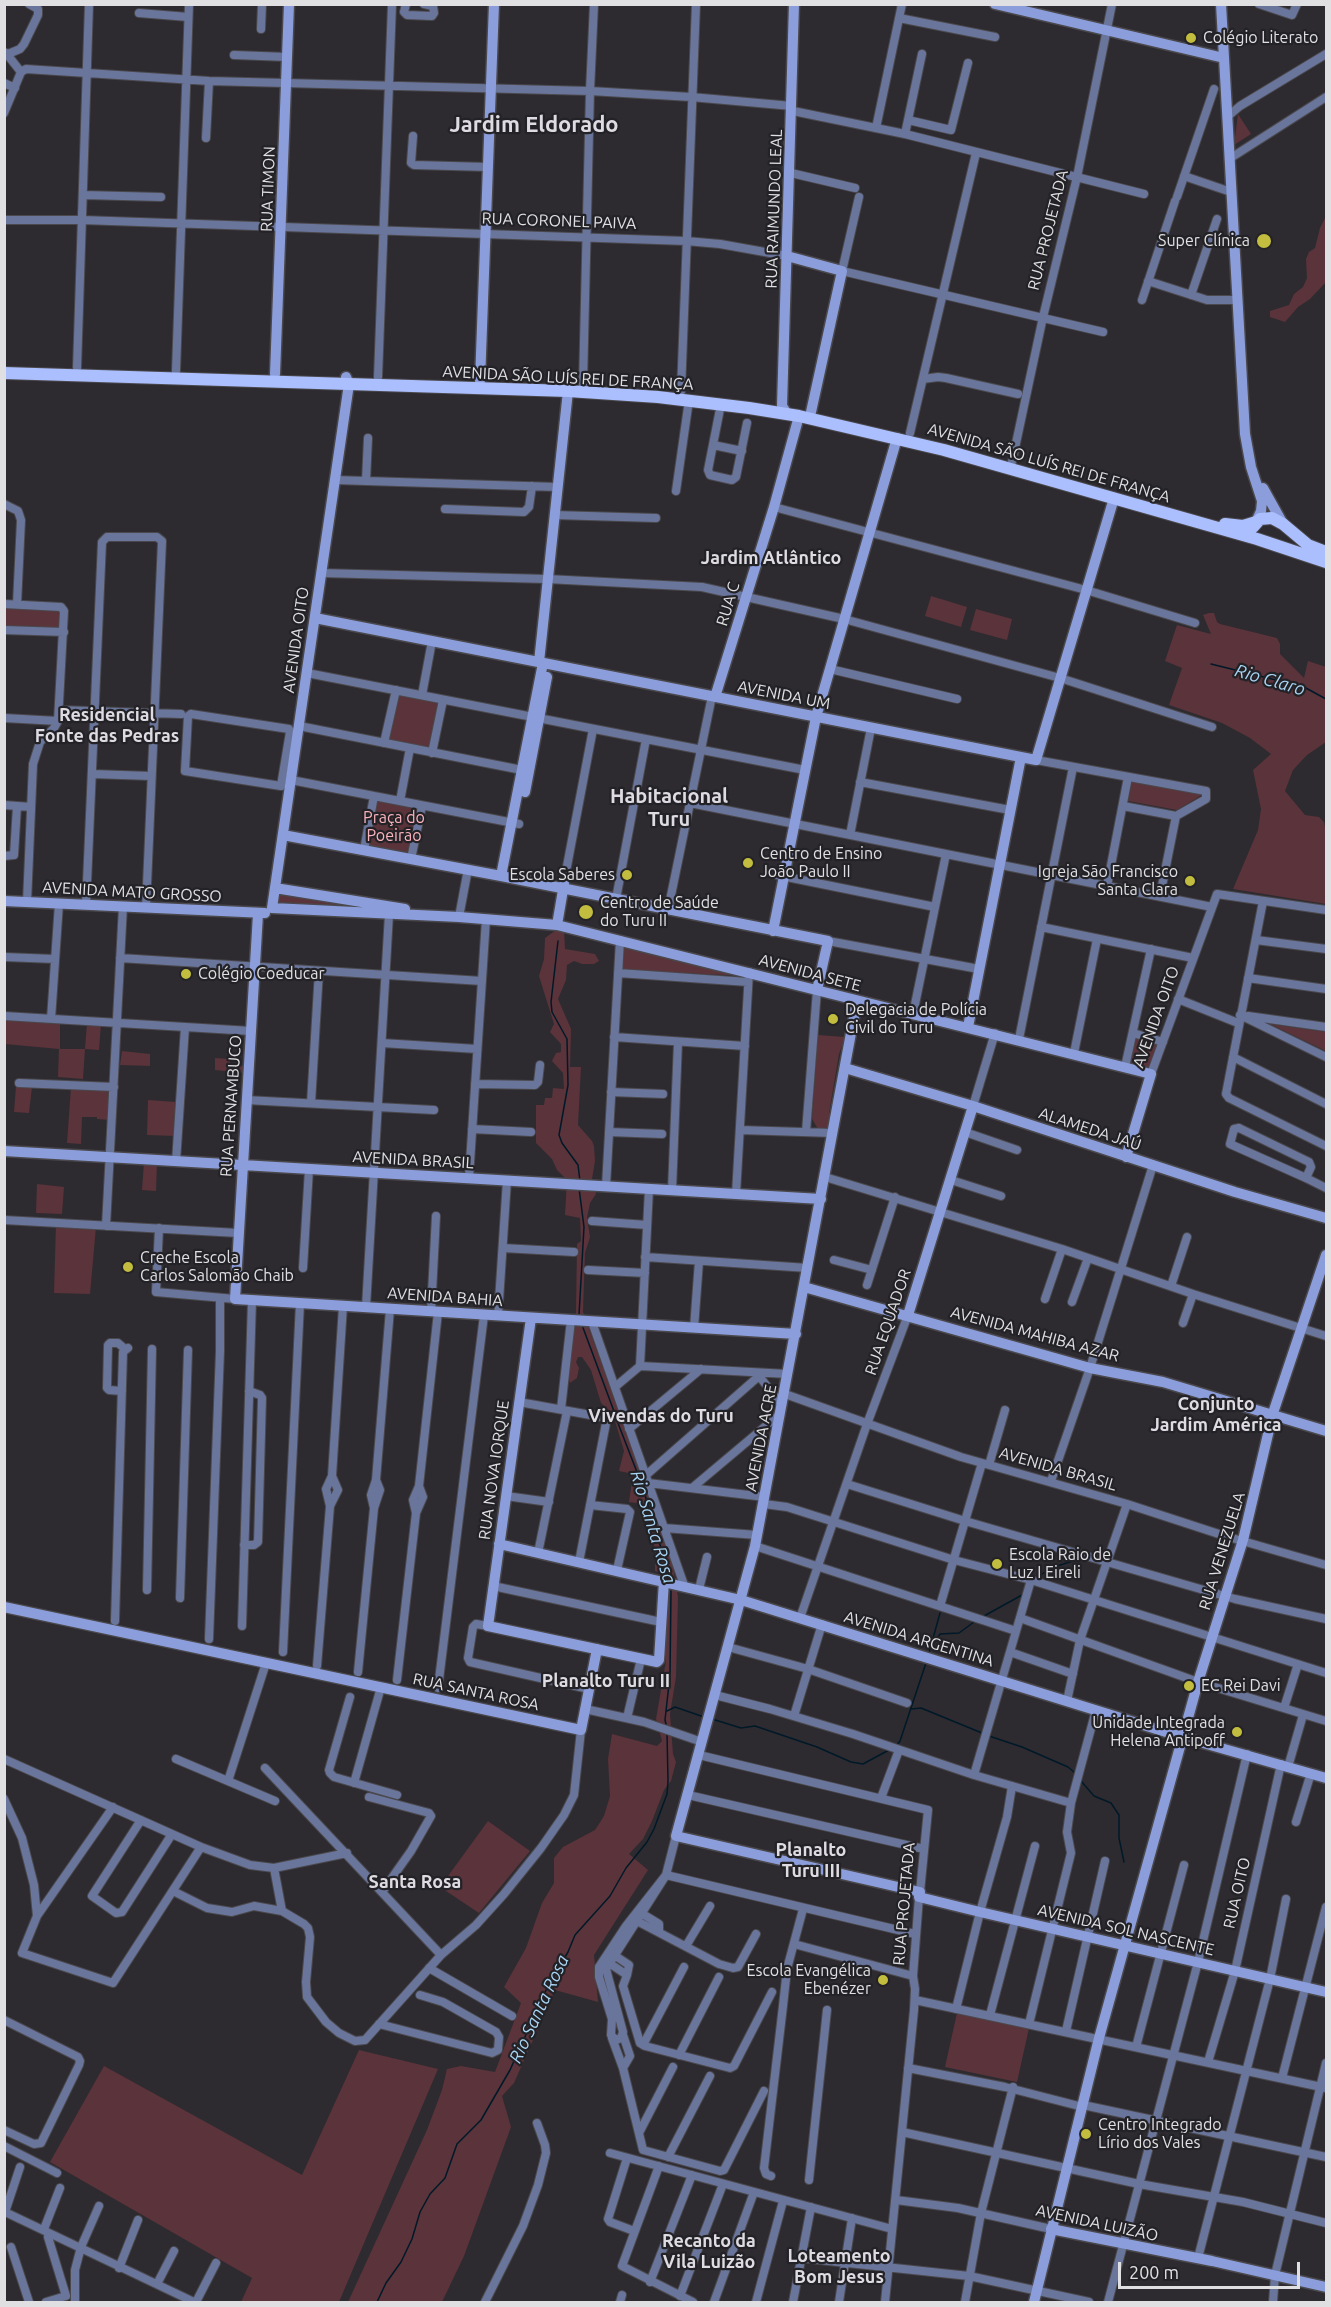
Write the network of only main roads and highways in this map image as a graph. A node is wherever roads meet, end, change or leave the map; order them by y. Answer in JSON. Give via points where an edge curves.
{"nodes":[{"id":1,"x":4,"y":365,"type":"edge"},
{"id":2,"x":4,"y":373,"type":"edge"},
{"id":3,"x":347,"y":380,"type":"junction"},
{"id":4,"x":483,"y":384,"type":"junction"},
{"id":5,"x":685,"y":396,"type":"junction"},
{"id":6,"x":795,"y":412,"type":"junction"},
{"id":7,"x":1256,"y":522,"type":"junction"},
{"id":8,"x":1284,"y":525,"type":"junction"},
{"id":9,"x":1257,"y":539,"type":"junction"},
{"id":10,"x":1276,"y":545,"type":"junction"},
{"id":11,"x":1326,"y":552,"type":"edge"},
{"id":12,"x":1326,"y":562,"type":"edge"}],
"edges":[{"from":1,"to":3,"type":"main road","name":"AVENIDA SÃO LUÍS REI DE FRANÇA"},
{"from":2,"to":3,"type":"main road","name":"AVENIDA SÃO LUÍS REI DE FRANÇA"},
{"from":3,"to":4,"type":"main road","name":"AVENIDA SÃO LUÍS REI DE FRANÇA"},
{"from":3,"to":4,"type":"main road","name":"AVENIDA SÃO LUÍS REI DE FRANÇA","via":[[378,377]]},
{"from":4,"to":5,"type":"main road","name":"AVENIDA SÃO LUÍS REI DE FRANÇA"},
{"from":4,"to":5,"type":"main road","name":"AVENIDA SÃO LUÍS REI DE FRANÇA","via":[[583,384]]},
{"from":5,"to":6,"type":"main road","name":"AVENIDA SÃO LUÍS REI DE FRANÇA"},
{"from":5,"to":6,"type":"main road","name":"AVENIDA SÃO LUÍS REI DE FRANÇA"},
{"from":6,"to":7,"type":"main road","name":"AVENIDA SÃO LUÍS REI DE FRANÇA","via":[[910,434],[1231,525]]},
{"from":6,"to":9,"type":"main road","name":"AVENIDA SÃO LUÍS REI DE FRANÇA"},
{"from":7,"to":8,"type":"main road","via":[[1268,517]]},
{"from":7,"to":9,"type":"main road","via":[[1253,529]]},
{"from":8,"to":10,"type":"main road","via":[[1286,538]]},
{"from":8,"to":11,"type":"main road","via":[[1304,542]]},
{"from":9,"to":10,"type":"main road"},
{"from":10,"to":12,"type":"main road"}]}
